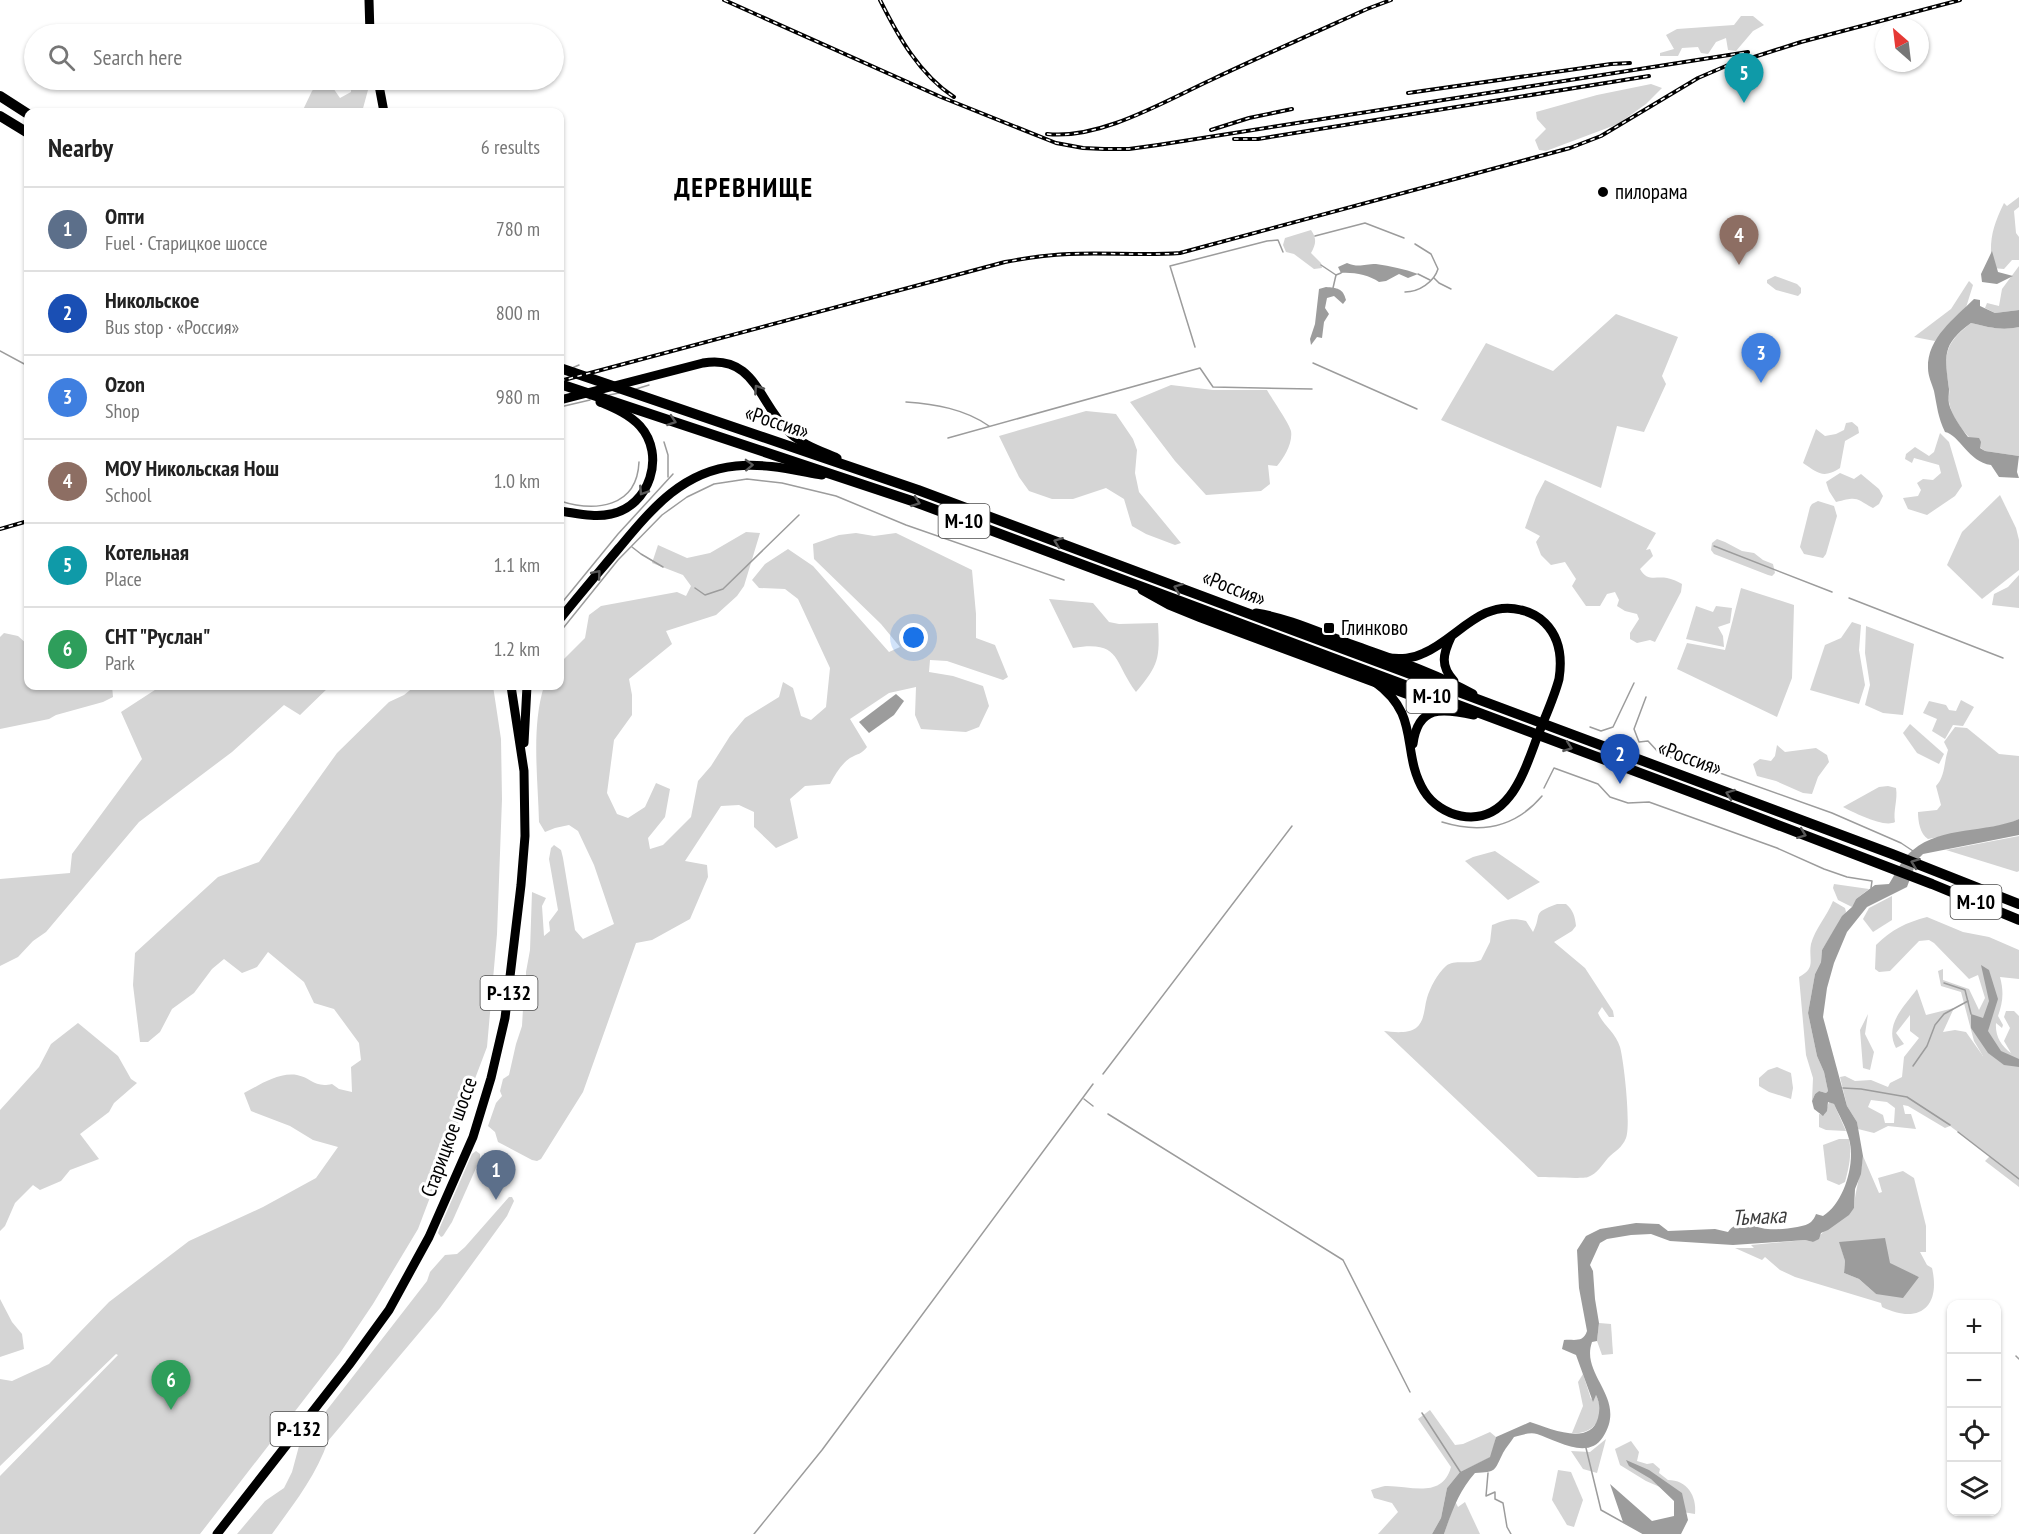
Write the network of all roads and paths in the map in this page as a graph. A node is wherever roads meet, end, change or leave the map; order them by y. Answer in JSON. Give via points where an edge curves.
{"nodes":[{"id":1,"x":369,"y":0,"type":"edge"},
{"id":2,"x":370,"y":24,"type":"edge"},
{"id":3,"x":380,"y":90,"type":"edge"},
{"id":4,"x":0,"y":96,"type":"edge"},
{"id":5,"x":383,"y":108,"type":"edge"},
{"id":6,"x":24,"y":111,"type":"edge"},
{"id":7,"x":0,"y":116,"type":"edge"},
{"id":8,"x":24,"y":131,"type":"edge"},
{"id":9,"x":564,"y":364,"type":"edge"},
{"id":10,"x":564,"y":369,"type":"edge"},
{"id":11,"x":584,"y":376,"type":"junction"},
{"id":12,"x":564,"y":385,"type":"edge"},
{"id":13,"x":564,"y":399,"type":"edge"},
{"id":14,"x":616,"y":405,"type":"junction"},
{"id":15,"x":865,"y":472,"type":"junction"},
{"id":16,"x":861,"y":483,"type":"junction"},
{"id":17,"x":564,"y":512,"type":"edge"},
{"id":18,"x":1126,"y":582,"type":"junction"},
{"id":19,"x":1232,"y":608,"type":"junction"},
{"id":20,"x":564,"y":614,"type":"edge"},
{"id":21,"x":1451,"y":637,"type":"junction"},
{"id":22,"x":1303,"y":648,"type":"junction"},
{"id":23,"x":1388,"y":658,"type":"junction"},
{"id":24,"x":1346,"y":671,"type":"junction"},
{"id":25,"x":1375,"y":682,"type":"junction"},
{"id":26,"x":1456,"y":684,"type":"junction"},
{"id":27,"x":512,"y":690,"type":"edge"},
{"id":28,"x":527,"y":690,"type":"edge"},
{"id":29,"x":1496,"y":706,"type":"junction"},
{"id":30,"x":1449,"y":710,"type":"junction"},
{"id":31,"x":1494,"y":719,"type":"junction"},
{"id":32,"x":1412,"y":750,"type":"junction"},
{"id":33,"x":523,"y":758,"type":"junction"},
{"id":34,"x":2019,"y":904,"type":"edge"},
{"id":35,"x":2019,"y":920,"type":"edge"},
{"id":36,"x":217,"y":1534,"type":"edge"}],
"edges":[{"from":1,"to":2,"type":"main road"},
{"from":3,"to":5,"type":"main road"},
{"from":4,"to":6,"type":"highway"},
{"from":7,"to":8,"type":"highway"},
{"from":9,"to":11,"type":"main road"},
{"from":10,"to":11,"type":"highway","name":"«Россия»","number":"М-10"},
{"from":11,"to":15,"type":"highway","name":"«Россия»","number":"М-10"},
{"from":12,"to":14,"type":"highway","name":"«Россия»","number":"М-10"},
{"from":15,"to":13,"type":"main road","one_way":true,"via":[[790,434],[751,378],[724,363],[703,363]]},
{"from":14,"to":16,"type":"highway","name":"«Россия»","number":"М-10","one_way":true},
{"from":14,"to":17,"type":"main road","one_way":true,"via":[[648,439],[653,459],[647,485],[632,505],[612,514]]},
{"from":19,"to":15,"type":"highway","name":"«Россия»","number":"М-10","one_way":true},
{"from":16,"to":18,"type":"highway","name":"«Россия»","number":"М-10","one_way":true},
{"from":20,"to":16,"type":"main road","one_way":true,"via":[[658,502],[698,476],[725,467],[763,465]]},
{"from":18,"to":22,"type":"highway","name":"«Россия»","number":"М-10"},
{"from":18,"to":24,"type":"main road","via":[[1168,605]]},
{"from":19,"to":23,"type":"main road","via":[[1274,616]]},
{"from":19,"to":29,"type":"highway","name":"«Россия»","number":"М-10"},
{"from":21,"to":23,"type":"main road","via":[[1415,657]]},
{"from":21,"to":26,"type":"main road","via":[[1443,661]]},
{"from":21,"to":32,"type":"main road","via":[[1492,610],[1511,608],[1536,616],[1551,630],[1560,653],[1560,673],[1552,699],[1516,789],[1504,803],[1488,812],[1465,817],[1443,810],[1427,795]]},
{"from":22,"to":24,"type":"main road"},
{"from":22,"to":31,"type":"highway","name":"«Россия»","number":"М-10"},
{"from":23,"to":26,"type":"main road"},
{"from":24,"to":25,"type":"main road"},
{"from":25,"to":30,"type":"main road"},
{"from":25,"to":32,"type":"main road","via":[[1400,708]]},
{"from":26,"to":29,"type":"main road"},
{"from":27,"to":33,"type":"main road","name":"Старицкое шоссе","number":"Р-132"},
{"from":28,"to":33,"type":"main road"},
{"from":34,"to":29,"type":"highway","name":"«Россия»","number":"М-10","one_way":true},
{"from":30,"to":31,"type":"main road"},
{"from":30,"to":32,"type":"main road","via":[[1423,717]]},
{"from":31,"to":35,"type":"highway","name":"«Россия»","number":"М-10","one_way":true},
{"from":33,"to":36,"type":"main road","name":"Старицкое шоссе","number":"Р-132","via":[[524,847],[511,975],[494,1066],[465,1158],[412,1270],[384,1318]]}]}
